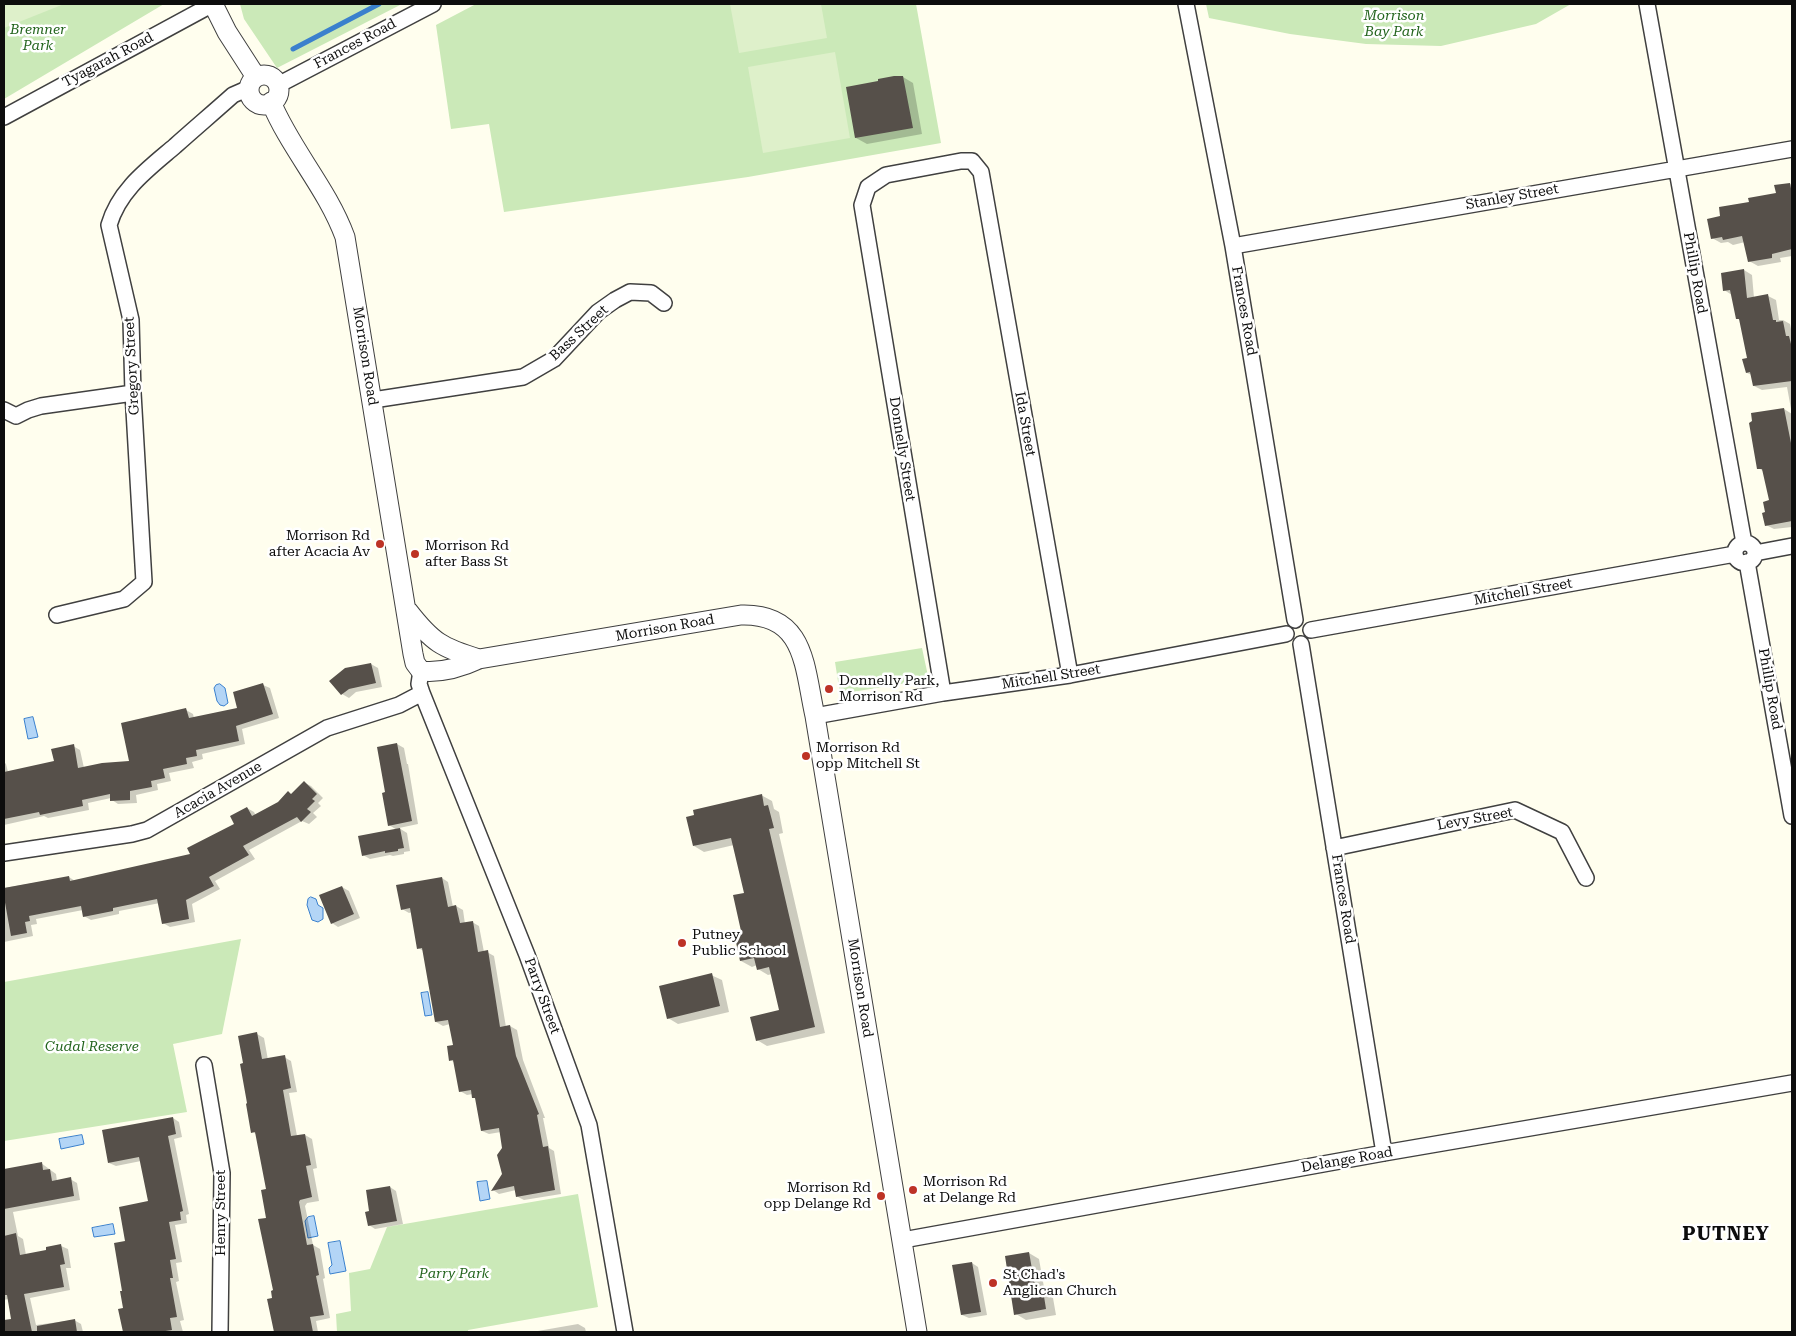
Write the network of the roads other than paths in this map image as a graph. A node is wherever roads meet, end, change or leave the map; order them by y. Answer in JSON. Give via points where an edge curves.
{"nodes":[{"id":1,"x":213,"y":4,"type":"edge"},
{"id":2,"x":432,"y":4,"type":"edge"},
{"id":3,"x":1186,"y":4,"type":"edge"},
{"id":4,"x":1646,"y":4,"type":"edge"},
{"id":5,"x":252,"y":83,"type":"junction"},
{"id":6,"x":275,"y":94,"type":"junction"},
{"id":7,"x":4,"y":117,"type":"edge"},
{"id":8,"x":1792,"y":149,"type":"edge"},
{"id":9,"x":1676,"y":168,"type":"junction"},
{"id":10,"x":981,"y":172,"type":"joint"},
{"id":11,"x":1233,"y":246,"type":"junction"},
{"id":12,"x":664,"y":303,"type":"dead end"},
{"id":13,"x":133,"y":394,"type":"junction"},
{"id":14,"x":373,"y":400,"type":"junction"},
{"id":15,"x":4,"y":410,"type":"edge"},
{"id":16,"x":1792,"y":546,"type":"edge"},
{"id":17,"x":1745,"y":553,"type":"junction"},
{"id":18,"x":406,"y":608,"type":"junction"},
{"id":19,"x":57,"y":615,"type":"dead end"},
{"id":20,"x":1296,"y":620,"type":"junction"},
{"id":21,"x":1311,"y":630,"type":"junction"},
{"id":22,"x":1286,"y":634,"type":"junction"},
{"id":23,"x":1301,"y":644,"type":"junction"},
{"id":24,"x":479,"y":659,"type":"junction"},
{"id":25,"x":420,"y":671,"type":"junction"},
{"id":26,"x":1070,"y":675,"type":"junction"},
{"id":27,"x":422,"y":693,"type":"junction"},
{"id":28,"x":943,"y":693,"type":"junction"},
{"id":29,"x":815,"y":716,"type":"junction"},
{"id":30,"x":1792,"y":816,"type":"edge"},
{"id":31,"x":1334,"y":848,"type":"junction"},
{"id":32,"x":4,"y":853,"type":"edge"},
{"id":33,"x":1586,"y":878,"type":"dead end"},
{"id":34,"x":204,"y":1065,"type":"dead end"},
{"id":35,"x":1792,"y":1083,"type":"edge"},
{"id":36,"x":1384,"y":1153,"type":"junction"},
{"id":37,"x":903,"y":1240,"type":"junction"},
{"id":38,"x":220,"y":1332,"type":"edge"},
{"id":39,"x":625,"y":1332,"type":"edge"},
{"id":40,"x":917,"y":1332,"type":"edge"}],
"edges":[{"from":1,"to":5,"type":"street"},
{"from":1,"to":7,"type":"street","name":"Tyagarah Road"},
{"from":2,"to":6,"type":"street","name":"Frances Road"},
{"from":3,"to":11,"type":"street","name":"Frances Road"},
{"from":4,"to":9,"type":"street","name":"Phillip Road"},
{"from":5,"to":6,"type":"street","via":[[265,74],[276,81]]},
{"from":5,"to":6,"type":"street","via":[[251,97],[258,103],[267,104]]},
{"from":5,"to":13,"type":"street","name":"Gregory Street","via":[[139,178],[113,212],[110,226],[131,320]]},
{"from":6,"to":14,"type":"street","name":"Morrison Road","via":[[280,122],[331,204],[345,237]]},
{"from":8,"to":9,"type":"street","name":"Stanley Street"},
{"from":9,"to":11,"type":"street","name":"Stanley Street"},
{"from":9,"to":17,"type":"street","name":"Phillip Road"},
{"from":10,"to":26,"type":"street","name":"Ida Street"},
{"from":10,"to":28,"type":"street","name":"Donnelly Street","via":[[972,161],[961,160],[886,175],[868,187],[862,205]]},
{"from":11,"to":20,"type":"street","name":"Frances Road"},
{"from":12,"to":14,"type":"street","name":"Bass Street","via":[[651,293],[630,292],[598,312],[554,359],[522,377]]},
{"from":13,"to":15,"type":"street","via":[[41,406],[16,416]]},
{"from":13,"to":19,"type":"street","name":"Gregory Street","via":[[144,582],[124,599]]},
{"from":14,"to":18,"type":"street","name":"Morrison Road"},
{"from":16,"to":17,"type":"street","name":"Mitchell Street"},
{"from":17,"to":21,"type":"street","name":"Mitchell Street"},
{"from":17,"to":30,"type":"street","name":"Phillip Road"},
{"from":18,"to":24,"type":"street","via":[[441,645]]},
{"from":18,"to":25,"type":"street","name":"Morrison Road"},
{"from":20,"to":21,"type":"street","via":[[1305,622]]},
{"from":20,"to":22,"type":"street","via":[[1287,626]]},
{"from":21,"to":23,"type":"street","via":[[1308,640]]},
{"from":22,"to":23,"type":"street","via":[[1293,643]]},
{"from":22,"to":26,"type":"street","name":"Mitchell Street"},
{"from":23,"to":31,"type":"street","name":"Frances Road"},
{"from":24,"to":25,"type":"street","name":"Morrison Road","via":[[457,667]]},
{"from":24,"to":29,"type":"street","name":"Morrison Road","via":[[714,619],[755,615],[779,622],[791,633],[801,650]]},
{"from":25,"to":27,"type":"street","name":"Parry Street"},
{"from":26,"to":28,"type":"street","name":"Mitchell Street"},
{"from":27,"to":32,"type":"street","name":"Acacia Avenue","via":[[399,705],[327,728],[147,830]]},
{"from":27,"to":39,"type":"street","name":"Parry Street","via":[[527,955],[589,1125]]},
{"from":28,"to":29,"type":"street","name":"Mitchell Street"},
{"from":29,"to":37,"type":"street","name":"Morrison Road"},
{"from":31,"to":33,"type":"street","name":"Levy Street","via":[[1516,810],[1562,832]]},
{"from":31,"to":36,"type":"street","name":"Frances Road"},
{"from":34,"to":38,"type":"street","name":"Henry Street","via":[[222,1173]]},
{"from":35,"to":36,"type":"street","name":"Delange Road"},
{"from":36,"to":37,"type":"street","name":"Delange Road"},
{"from":37,"to":40,"type":"street","name":"Morrison Road"}]}
